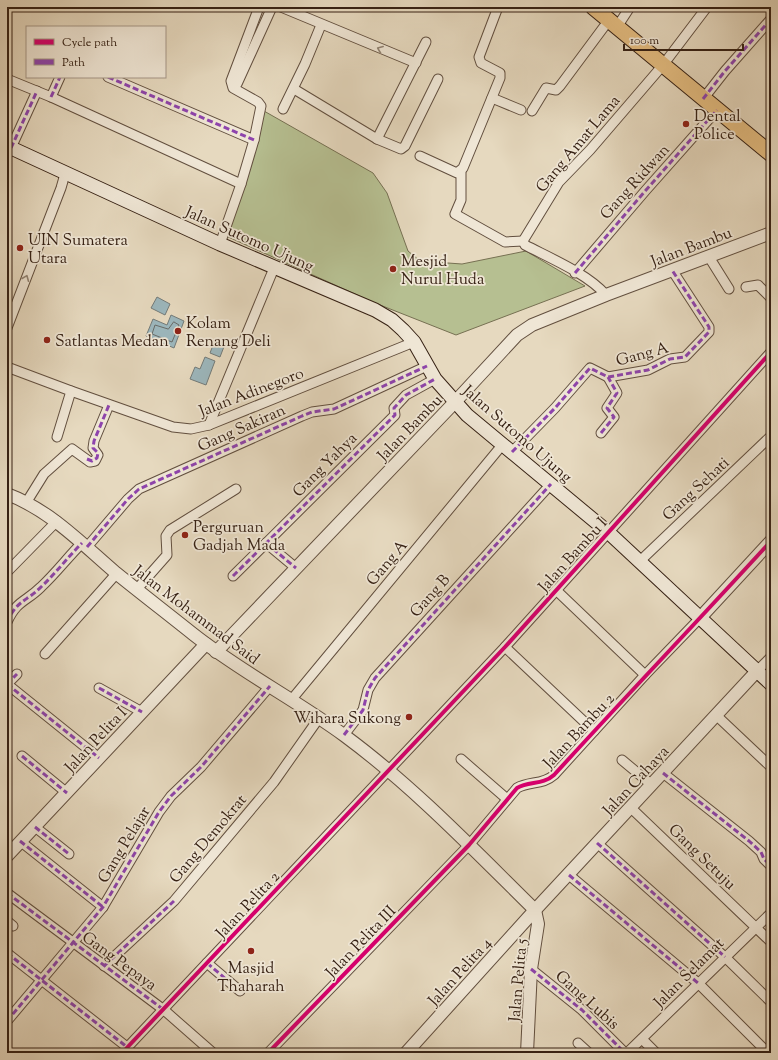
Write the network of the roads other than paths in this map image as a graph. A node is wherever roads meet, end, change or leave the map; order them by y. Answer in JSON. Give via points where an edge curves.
{"nodes":[{"id":1,"x":259,"y":7,"type":"edge"},
{"id":2,"x":272,"y":7,"type":"edge"},
{"id":3,"x":281,"y":7,"type":"edge"},
{"id":4,"x":498,"y":7,"type":"edge"},
{"id":5,"x":593,"y":7,"type":"edge"},
{"id":6,"x":630,"y":7,"type":"edge"},
{"id":7,"x":707,"y":7,"type":"edge"},
{"id":8,"x":771,"y":19,"type":"edge"},
{"id":9,"x":613,"y":23,"type":"junction"},
{"id":10,"x":321,"y":25,"type":"junction"},
{"id":11,"x":426,"y":42,"type":"dead end"},
{"id":12,"x":416,"y":63,"type":"junction"},
{"id":13,"x":663,"y":65,"type":"junction"},
{"id":14,"x":60,"y":78,"type":"edge"},
{"id":15,"x":110,"y":78,"type":"edge"},
{"id":16,"x":7,"y":79,"type":"edge"},
{"id":17,"x":438,"y":79,"type":"dead end"},
{"id":18,"x":237,"y":84,"type":"dead end"},
{"id":19,"x":294,"y":90,"type":"junction"},
{"id":20,"x":36,"y":91,"type":"junction"},
{"id":21,"x":51,"y":97,"type":"junction"},
{"id":22,"x":492,"y":98,"type":"junction"},
{"id":23,"x":703,"y":99,"type":"junction"},
{"id":24,"x":284,"y":109,"type":"dead end"},
{"id":25,"x":521,"y":110,"type":"dead end"},
{"id":26,"x":718,"y":110,"type":"junction"},
{"id":27,"x":532,"y":111,"type":"dead end"},
{"id":28,"x":377,"y":139,"type":"junction"},
{"id":29,"x":254,"y":140,"type":"junction"},
{"id":30,"x":9,"y":147,"type":"edge"},
{"id":31,"x":771,"y":153,"type":"edge"},
{"id":32,"x":420,"y":156,"type":"dead end"},
{"id":33,"x":461,"y":171,"type":"junction"},
{"id":34,"x":65,"y":174,"type":"junction"},
{"id":35,"x":241,"y":184,"type":"junction"},
{"id":36,"x":771,"y":233,"type":"edge"},
{"id":37,"x":523,"y":240,"type":"junction"},
{"id":38,"x":220,"y":244,"type":"junction"},
{"id":39,"x":709,"y":257,"type":"junction"},
{"id":40,"x":274,"y":268,"type":"junction"},
{"id":41,"x":672,"y":270,"type":"junction"},
{"id":42,"x":575,"y":272,"type":"junction"},
{"id":43,"x":746,"y":287,"type":"dead end"},
{"id":44,"x":729,"y":289,"type":"dead end"},
{"id":45,"x":604,"y":294,"type":"junction"},
{"id":46,"x":771,"y":298,"type":"edge"},
{"id":47,"x":7,"y":328,"type":"edge"},
{"id":48,"x":414,"y":342,"type":"junction"},
{"id":49,"x":771,"y":352,"type":"edge"},
{"id":50,"x":427,"y":366,"type":"junction"},
{"id":51,"x":7,"y":367,"type":"edge"},
{"id":52,"x":608,"y":377,"type":"junction"},
{"id":53,"x":435,"y":378,"type":"junction"},
{"id":54,"x":70,"y":391,"type":"junction"},
{"id":55,"x":454,"y":403,"type":"junction"},
{"id":56,"x":110,"y":405,"type":"junction"},
{"id":57,"x":209,"y":425,"type":"junction"},
{"id":58,"x":600,"y":433,"type":"dead end"},
{"id":59,"x":771,"y":436,"type":"edge"},
{"id":60,"x":57,"y":437,"type":"dead end"},
{"id":61,"x":507,"y":448,"type":"junction"},
{"id":62,"x":551,"y":484,"type":"junction"},
{"id":63,"x":236,"y":489,"type":"dead end"},
{"id":64,"x":7,"y":494,"type":"edge"},
{"id":65,"x":26,"y":503,"type":"junction"},
{"id":66,"x":56,"y":521,"type":"junction"},
{"id":67,"x":608,"y":532,"type":"junction"},
{"id":68,"x":771,"y":541,"type":"edge"},
{"id":69,"x":266,"y":543,"type":"junction"},
{"id":70,"x":84,"y":545,"type":"junction"},
{"id":71,"x":640,"y":561,"type":"junction"},
{"id":72,"x":296,"y":568,"type":"junction"},
{"id":73,"x":7,"y":572,"type":"edge"},
{"id":74,"x":117,"y":573,"type":"junction"},
{"id":75,"x":233,"y":576,"type":"dead end"},
{"id":76,"x":137,"y":589,"type":"junction"},
{"id":77,"x":556,"y":590,"type":"junction"},
{"id":78,"x":699,"y":619,"type":"junction"},
{"id":79,"x":7,"y":622,"type":"edge"},
{"id":80,"x":206,"y":644,"type":"junction"},
{"id":81,"x":505,"y":647,"type":"junction"},
{"id":82,"x":216,"y":652,"type":"junction"},
{"id":83,"x":45,"y":654,"type":"dead end"},
{"id":84,"x":771,"y":656,"type":"edge"},
{"id":85,"x":757,"y":671,"type":"junction"},
{"id":86,"x":17,"y":674,"type":"dead end"},
{"id":87,"x":645,"y":675,"type":"junction"},
{"id":88,"x":7,"y":684,"type":"edge"},
{"id":89,"x":771,"y":684,"type":"edge"},
{"id":90,"x":270,"y":686,"type":"junction"},
{"id":91,"x":99,"y":688,"type":"dead end"},
{"id":92,"x":292,"y":699,"type":"junction"},
{"id":93,"x":142,"y":712,"type":"junction"},
{"id":94,"x":716,"y":716,"type":"junction"},
{"id":95,"x":319,"y":718,"type":"junction"},
{"id":96,"x":594,"y":731,"type":"junction"},
{"id":97,"x":344,"y":735,"type":"junction"},
{"id":98,"x":22,"y":756,"type":"dead end"},
{"id":99,"x":100,"y":758,"type":"junction"},
{"id":100,"x":461,"y":759,"type":"dead end"},
{"id":101,"x":622,"y":760,"type":"dead end"},
{"id":102,"x":771,"y":766,"type":"edge"},
{"id":103,"x":390,"y":770,"type":"junction"},
{"id":104,"x":663,"y":772,"type":"junction"},
{"id":105,"x":652,"y":785,"type":"junction"},
{"id":106,"x":67,"y":793,"type":"junction"},
{"id":107,"x":507,"y":799,"type":"junction"},
{"id":108,"x":630,"y":807,"type":"junction"},
{"id":109,"x":35,"y":827,"type":"junction"},
{"id":110,"x":20,"y":841,"type":"junction"},
{"id":111,"x":597,"y":843,"type":"junction"},
{"id":112,"x":469,"y":845,"type":"junction"},
{"id":113,"x":69,"y":854,"type":"dead end"},
{"id":114,"x":7,"y":856,"type":"edge"},
{"id":115,"x":771,"y":866,"type":"edge"},
{"id":116,"x":569,"y":875,"type":"junction"},
{"id":117,"x":7,"y":893,"type":"edge"},
{"id":118,"x":103,"y":907,"type":"junction"},
{"id":119,"x":535,"y":910,"type":"junction"},
{"id":120,"x":771,"y":913,"type":"edge"},
{"id":121,"x":756,"y":927,"type":"junction"},
{"id":122,"x":771,"y":942,"type":"edge"},
{"id":123,"x":72,"y":943,"type":"junction"},
{"id":124,"x":7,"y":953,"type":"edge"},
{"id":125,"x":725,"y":957,"type":"junction"},
{"id":126,"x":207,"y":963,"type":"junction"},
{"id":127,"x":104,"y":966,"type":"junction"},
{"id":128,"x":530,"y":969,"type":"junction"},
{"id":129,"x":42,"y":981,"type":"junction"},
{"id":130,"x":698,"y":983,"type":"junction"},
{"id":131,"x":240,"y":991,"type":"dead end"},
{"id":132,"x":771,"y":1002,"type":"edge"},
{"id":133,"x":164,"y":1010,"type":"junction"},
{"id":134,"x":7,"y":1021,"type":"edge"},
{"id":135,"x":642,"y":1039,"type":"junction"},
{"id":136,"x":578,"y":1043,"type":"dead end"},
{"id":137,"x":125,"y":1050,"type":"edge"},
{"id":138,"x":528,"y":1052,"type":"edge"},
{"id":139,"x":213,"y":1053,"type":"edge"},
{"id":140,"x":268,"y":1053,"type":"edge"},
{"id":141,"x":406,"y":1053,"type":"edge"},
{"id":142,"x":589,"y":1053,"type":"edge"},
{"id":143,"x":626,"y":1053,"type":"edge"},
{"id":144,"x":656,"y":1053,"type":"edge"},
{"id":145,"x":768,"y":1053,"type":"edge"}],
"edges":[{"from":1,"to":29,"type":"street","via":[[230,81],[233,88],[260,104]]},
{"from":2,"to":18,"type":"street"},
{"from":3,"to":10,"type":"street"},
{"from":4,"to":22,"type":"street","via":[[479,57],[481,62],[500,73]]},
{"from":5,"to":9,"type":"main road"},
{"from":6,"to":9,"type":"street"},
{"from":7,"to":13,"type":"street","name":"Gang Amat Lama"},
{"from":8,"to":23,"type":"street"},
{"from":9,"to":13,"type":"main road"},
{"from":9,"to":27,"type":"street","via":[[556,90],[544,90]]},
{"from":12,"to":10,"type":"street","one_way":true},
{"from":10,"to":19,"type":"street"},
{"from":11,"to":12,"type":"street"},
{"from":12,"to":28,"type":"street"},
{"from":13,"to":23,"type":"main road"},
{"from":13,"to":37,"type":"street","name":"Gang Amat Lama","via":[[559,182]]},
{"from":14,"to":21,"type":"street"},
{"from":15,"to":29,"type":"street"},
{"from":16,"to":20,"type":"street"},
{"from":17,"to":28,"type":"street","via":[[403,149]]},
{"from":19,"to":24,"type":"street"},
{"from":19,"to":28,"type":"street"},
{"from":20,"to":21,"type":"street"},
{"from":20,"to":30,"type":"street"},
{"from":21,"to":35,"type":"street"},
{"from":22,"to":25,"type":"street"},
{"from":22,"to":33,"type":"street"},
{"from":23,"to":26,"type":"main road"},
{"from":26,"to":31,"type":"main road"},
{"from":26,"to":42,"type":"street","name":"Gang Ridwan"},
{"from":29,"to":35,"type":"street"},
{"from":30,"to":34,"type":"main road","name":"Jalan Sutomo Ujung"},
{"from":32,"to":33,"type":"street","via":[[457,173]]},
{"from":33,"to":37,"type":"street","via":[[461,200],[455,214],[505,242]]},
{"from":34,"to":38,"type":"main road","name":"Jalan Sutomo Ujung"},
{"from":47,"to":34,"type":"street","one_way":true},
{"from":35,"to":38,"type":"street"},
{"from":36,"to":39,"type":"street","name":"Jalan Bambu"},
{"from":37,"to":42,"type":"street","via":[[525,245]]},
{"from":38,"to":40,"type":"main road","name":"Jalan Sutomo Ujung"},
{"from":39,"to":41,"type":"street","name":"Jalan Bambu"},
{"from":39,"to":44,"type":"street"},
{"from":40,"to":48,"type":"main road","name":"Jalan Sutomo Ujung","via":[[375,310],[392,320]]},
{"from":40,"to":57,"type":"street"},
{"from":41,"to":45,"type":"street","name":"Jalan Bambu"},
{"from":41,"to":52,"type":"street","name":"Gang A","via":[[709,327],[709,332],[682,358],[670,358],[648,370]]},
{"from":42,"to":45,"type":"street"},
{"from":43,"to":46,"type":"street","via":[[758,285]]},
{"from":45,"to":55,"type":"street","name":"Jalan Bambu","via":[[521,332]]},
{"from":48,"to":50,"type":"main road","name":"Jalan Sutomo Ujung"},
{"from":48,"to":57,"type":"street","name":"Jalan Adinegoro"},
{"from":49,"to":67,"type":"street","name":"Jalan Bambu I"},
{"from":50,"to":53,"type":"main road","name":"Jalan Sutomo Ujung"},
{"from":50,"to":70,"type":"street","name":"Gang Sakiran","via":[[334,409],[302,416],[139,489]]},
{"from":51,"to":54,"type":"street","name":"Jalan Adinegoro"},
{"from":52,"to":58,"type":"street","via":[[617,393],[607,408],[614,417]]},
{"from":52,"to":61,"type":"street","name":"Gang A","via":[[590,368],[555,408]]},
{"from":53,"to":55,"type":"main road","name":"Jalan Sutomo Ujung"},
{"from":53,"to":69,"type":"street","name":"Gang Yahya","via":[[400,400],[394,408],[394,415]]},
{"from":54,"to":56,"type":"street","name":"Jalan Adinegoro"},
{"from":54,"to":60,"type":"street"},
{"from":55,"to":61,"type":"main road","name":"Jalan Sutomo Ujung"},
{"from":55,"to":72,"type":"street","name":"Jalan Bambu"},
{"from":56,"to":57,"type":"street","name":"Jalan Adinegoro","via":[[183,429],[197,429]]},
{"from":56,"to":65,"type":"street","via":[[94,441],[93,448],[98,455],[95,461],[90,462],[73,449],[70,450],[44,474]]},
{"from":59,"to":71,"type":"street","name":"Gang Sehati"},
{"from":61,"to":62,"type":"main road","name":"Jalan Sutomo Ujung"},
{"from":61,"to":92,"type":"street","name":"Gang A"},
{"from":62,"to":67,"type":"main road","name":"Jalan Sutomo Ujung"},
{"from":62,"to":97,"type":"street","name":"Gang B","via":[[375,678],[368,690],[363,710]]},
{"from":63,"to":76,"type":"street","via":[[170,530],[166,536],[167,555]]},
{"from":64,"to":65,"type":"street","name":"Jalan Mohammad Said"},
{"from":65,"to":66,"type":"street","name":"Jalan Mohammad Said"},
{"from":66,"to":70,"type":"street","name":"Jalan Mohammad Said"},
{"from":66,"to":73,"type":"street"},
{"from":67,"to":71,"type":"main road","name":"Jalan Sutomo Ujung"},
{"from":67,"to":77,"type":"street","name":"Jalan Bambu I"},
{"from":68,"to":78,"type":"street"},
{"from":69,"to":72,"type":"street"},
{"from":69,"to":75,"type":"street","name":"Gang Yahya"},
{"from":70,"to":74,"type":"street","name":"Jalan Mohammad Said"},
{"from":70,"to":79,"type":"street","name":"Gang Sakiran","via":[[42,586],[18,604]]},
{"from":71,"to":78,"type":"main road","name":"Jalan Sutomo Ujung"},
{"from":72,"to":82,"type":"street","name":"Jalan Bambu"},
{"from":74,"to":76,"type":"street","name":"Jalan Mohammad Said"},
{"from":74,"to":83,"type":"street"},
{"from":76,"to":80,"type":"street","name":"Jalan Mohammad Said"},
{"from":77,"to":81,"type":"street","name":"Jalan Bambu I"},
{"from":77,"to":87,"type":"street"},
{"from":78,"to":85,"type":"main road","name":"Jalan Sutomo Ujung"},
{"from":78,"to":87,"type":"street","name":"Jalan Bambu 2"},
{"from":80,"to":82,"type":"street","name":"Jalan Mohammad Said"},
{"from":80,"to":93,"type":"street","name":"Jalan Pelita I"},
{"from":81,"to":96,"type":"street"},
{"from":81,"to":103,"type":"street","name":"Jalan Bambu I"},
{"from":82,"to":90,"type":"street","name":"Jalan Mohammad Said"},
{"from":84,"to":85,"type":"street"},
{"from":85,"to":89,"type":"main road","name":"Jalan Sutomo Ujung"},
{"from":85,"to":94,"type":"street","name":"Jalan Cahaya"},
{"from":86,"to":88,"type":"street"},
{"from":87,"to":96,"type":"street","name":"Jalan Bambu 2"},
{"from":88,"to":99,"type":"street"},
{"from":90,"to":92,"type":"street","name":"Jalan Mohammad Said"},
{"from":90,"to":118,"type":"street","name":"Gang Pelajar","via":[[201,767],[171,796]]},
{"from":91,"to":93,"type":"street"},
{"from":92,"to":95,"type":"street","name":"Jalan Mohammad Said"},
{"from":93,"to":99,"type":"street","name":"Jalan Pelita I"},
{"from":94,"to":102,"type":"street"},
{"from":94,"to":104,"type":"street","name":"Jalan Cahaya"},
{"from":95,"to":97,"type":"street","name":"Jalan Mohammad Said"},
{"from":95,"to":127,"type":"street","name":"Gang Demokrat","via":[[274,782],[174,901]]},
{"from":96,"to":107,"type":"street","name":"Jalan Bambu 2","via":[[551,778],[523,785]]},
{"from":97,"to":103,"type":"street","name":"Jalan Mohammad Said"},
{"from":98,"to":106,"type":"street"},
{"from":99,"to":106,"type":"street","name":"Jalan Pelita I"},
{"from":100,"to":107,"type":"street"},
{"from":101,"to":105,"type":"street"},
{"from":103,"to":112,"type":"street","name":"Jalan Mohammad Said"},
{"from":103,"to":126,"type":"street","name":"Jalan Pelita 2"},
{"from":104,"to":105,"type":"street","name":"Jalan Cahaya"},
{"from":104,"to":115,"type":"street","via":[[749,841]]},
{"from":105,"to":108,"type":"street","name":"Jalan Cahaya"},
{"from":106,"to":109,"type":"street","name":"Jalan Pelita I"},
{"from":107,"to":112,"type":"street","name":"Jalan Bambu 2"},
{"from":108,"to":111,"type":"street","name":"Jalan Cahaya"},
{"from":108,"to":121,"type":"street","name":"Gang Setuju"},
{"from":109,"to":110,"type":"street","name":"Jalan Pelita I"},
{"from":109,"to":113,"type":"street"},
{"from":110,"to":114,"type":"street","name":"Jalan Pelita I"},
{"from":110,"to":118,"type":"street"},
{"from":111,"to":116,"type":"street","name":"Jalan Cahaya"},
{"from":111,"to":125,"type":"street"},
{"from":112,"to":119,"type":"street","name":"Jalan Mohammad Said"},
{"from":112,"to":140,"type":"street","name":"Jalan Pelita III"},
{"from":116,"to":119,"type":"street","name":"Jalan Cahaya"},
{"from":116,"to":130,"type":"street"},
{"from":117,"to":123,"type":"street","name":"Gang Pepaya"},
{"from":118,"to":123,"type":"street","name":"Gang Pelajar"},
{"from":119,"to":128,"type":"street","name":"Jalan Pelita 5","via":[[538,924]]},
{"from":119,"to":141,"type":"street","name":"Jalan Pelita 4"},
{"from":120,"to":121,"type":"street","name":"Jalan Selamat"},
{"from":121,"to":122,"type":"street","name":"Gang Setuju"},
{"from":121,"to":125,"type":"street","name":"Jalan Selamat"},
{"from":123,"to":127,"type":"street","name":"Gang Pepaya"},
{"from":123,"to":129,"type":"street","name":"Gang Pelajar"},
{"from":124,"to":129,"type":"street"},
{"from":125,"to":130,"type":"street","name":"Jalan Selamat"},
{"from":125,"to":132,"type":"street"},
{"from":126,"to":131,"type":"street"},
{"from":126,"to":133,"type":"street","name":"Jalan Pelita 2"},
{"from":127,"to":133,"type":"street","name":"Gang Pepaya"},
{"from":128,"to":138,"type":"street","name":"Jalan Pelita 5"},
{"from":128,"to":143,"type":"street","name":"Gang Lubis","via":[[582,1010]]},
{"from":129,"to":134,"type":"street","name":"Gang Pelajar"},
{"from":129,"to":137,"type":"street"},
{"from":130,"to":135,"type":"street","name":"Jalan Selamat"},
{"from":130,"to":145,"type":"street"},
{"from":133,"to":137,"type":"street","name":"Jalan Pelita 2"},
{"from":133,"to":139,"type":"street","name":"Gang Pepaya"},
{"from":135,"to":143,"type":"street","name":"Jalan Selamat"},
{"from":135,"to":144,"type":"street"},
{"from":136,"to":142,"type":"street"}]}
